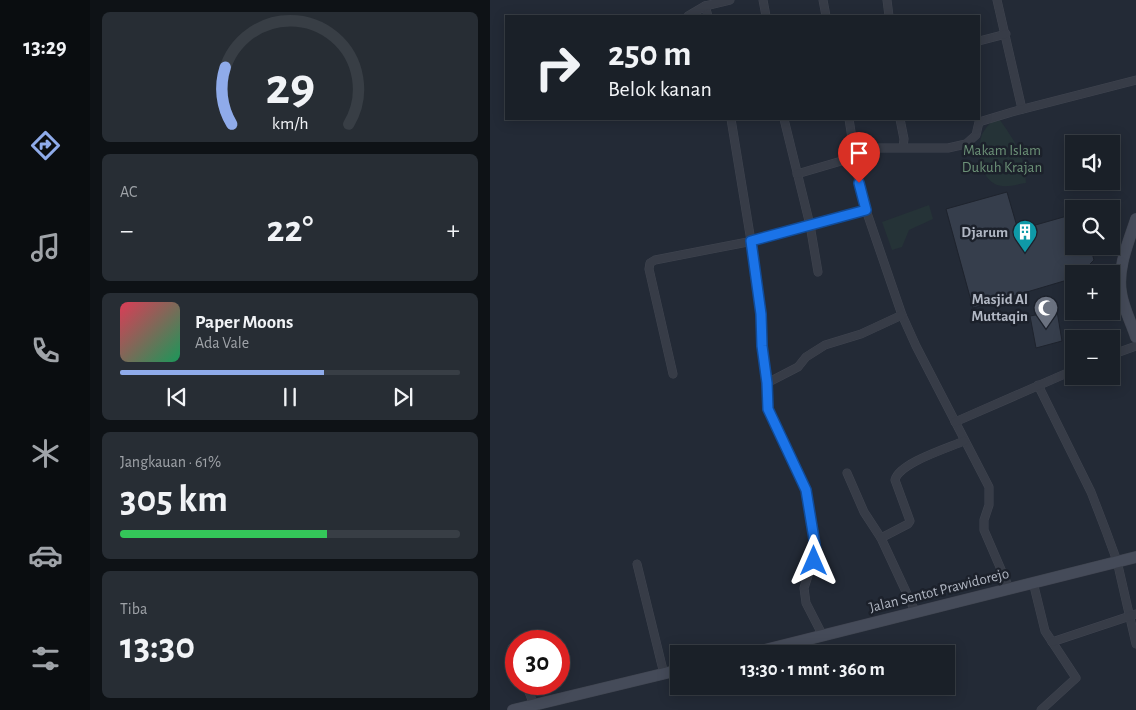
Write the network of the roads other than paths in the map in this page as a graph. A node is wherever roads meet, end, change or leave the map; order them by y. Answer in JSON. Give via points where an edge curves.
{"nodes":[{"id":1,"x":730,"y":0,"type":"edge"},
{"id":2,"x":763,"y":0,"type":"edge"},
{"id":3,"x":823,"y":0,"type":"edge"},
{"id":4,"x":887,"y":0,"type":"edge"},
{"id":5,"x":997,"y":0,"type":"edge"},
{"id":6,"x":705,"y":6,"type":"junction"},
{"id":7,"x":690,"y":15,"type":"edge"},
{"id":8,"x":708,"y":15,"type":"edge"},
{"id":9,"x":766,"y":15,"type":"edge"},
{"id":10,"x":826,"y":15,"type":"edge"},
{"id":11,"x":889,"y":15,"type":"edge"},
{"id":12,"x":1006,"y":34,"type":"junction"},
{"id":13,"x":980,"y":42,"type":"edge"},
{"id":14,"x":1136,"y":80,"type":"edge"},
{"id":15,"x":1022,"y":109,"type":"junction"},
{"id":16,"x":980,"y":119,"type":"edge"},
{"id":17,"x":731,"y":120,"type":"edge"},
{"id":18,"x":784,"y":120,"type":"edge"},
{"id":19,"x":849,"y":120,"type":"edge"},
{"id":20,"x":900,"y":120,"type":"edge"},
{"id":21,"x":979,"y":120,"type":"edge"},
{"id":22,"x":903,"y":147,"type":"junction"},
{"id":23,"x":855,"y":155,"type":"junction"},
{"id":24,"x":797,"y":174,"type":"junction"},
{"id":25,"x":866,"y":210,"type":"junction"},
{"id":26,"x":1136,"y":219,"type":"edge"},
{"id":27,"x":810,"y":225,"type":"junction"},
{"id":28,"x":751,"y":241,"type":"junction"},
{"id":29,"x":818,"y":272,"type":"dead end"},
{"id":30,"x":902,"y":315,"type":"junction"},
{"id":31,"x":1136,"y":337,"type":"edge"},
{"id":32,"x":1136,"y":346,"type":"edge"},
{"id":33,"x":1120,"y":352,"type":"edge"},
{"id":34,"x":673,"y":374,"type":"dead end"},
{"id":35,"x":1065,"y":374,"type":"edge"},
{"id":36,"x":767,"y":383,"type":"junction"},
{"id":37,"x":1038,"y":385,"type":"junction"},
{"id":38,"x":955,"y":422,"type":"junction"},
{"id":39,"x":964,"y":440,"type":"junction"},
{"id":40,"x":847,"y":473,"type":"dead end"},
{"id":41,"x":881,"y":538,"type":"junction"},
{"id":42,"x":1136,"y":557,"type":"edge"},
{"id":43,"x":1117,"y":561,"type":"junction"},
{"id":44,"x":636,"y":564,"type":"dead end"},
{"id":45,"x":1033,"y":582,"type":"junction"},
{"id":46,"x":1009,"y":588,"type":"junction"},
{"id":47,"x":915,"y":611,"type":"junction"},
{"id":48,"x":1132,"y":615,"type":"edge"},
{"id":49,"x":822,"y":636,"type":"junction"},
{"id":50,"x":1052,"y":642,"type":"junction"},
{"id":51,"x":1136,"y":644,"type":"edge"},
{"id":52,"x":786,"y":645,"type":"edge"},
{"id":53,"x":670,"y":672,"type":"edge"},
{"id":54,"x":664,"y":674,"type":"junction"},
{"id":55,"x":530,"y":695,"type":"edge"},
{"id":56,"x":534,"y":708,"type":"edge"},
{"id":57,"x":513,"y":710,"type":"edge"},
{"id":58,"x":1041,"y":710,"type":"edge"}],
"edges":[{"from":1,"to":6,"type":"street"},
{"from":2,"to":9,"type":"street"},
{"from":3,"to":10,"type":"street"},
{"from":4,"to":11,"type":"street"},
{"from":5,"to":12,"type":"street"},
{"from":6,"to":7,"type":"street"},
{"from":6,"to":8,"type":"street"},
{"from":12,"to":13,"type":"street"},
{"from":12,"to":15,"type":"street"},
{"from":14,"to":15,"type":"street"},
{"from":15,"to":16,"type":"street"},
{"from":17,"to":28,"type":"street"},
{"from":18,"to":24,"type":"street"},
{"from":19,"to":23,"type":"street"},
{"from":20,"to":22,"type":"street"},
{"from":21,"to":22,"type":"street","via":[[976,135],[966,144],[948,148]]},
{"from":22,"to":23,"type":"street","via":[[879,148]]},
{"from":23,"to":24,"type":"street"},
{"from":23,"to":25,"type":"street"},
{"from":24,"to":27,"type":"street"},
{"from":25,"to":27,"type":"street"},
{"from":25,"to":30,"type":"street"},
{"from":26,"to":31,"type":"main road","via":[[1120,282],[1123,302]]},
{"from":27,"to":28,"type":"street"},
{"from":27,"to":29,"type":"street"},
{"from":28,"to":34,"type":"street","via":[[650,263]]},
{"from":28,"to":36,"type":"street"},
{"from":30,"to":36,"type":"street","via":[[861,334],[825,345],[798,367]]},
{"from":30,"to":38,"type":"street"},
{"from":32,"to":33,"type":"street"},
{"from":35,"to":37,"type":"street"},
{"from":36,"to":49,"type":"street","via":[[768,409],[806,490],[816,551],[804,588],[806,603]]},
{"from":37,"to":38,"type":"street"},
{"from":37,"to":43,"type":"street","via":[[1091,492]]},
{"from":38,"to":39,"type":"street"},
{"from":39,"to":41,"type":"street","via":[[905,467],[896,475],[910,521]]},
{"from":39,"to":46,"type":"street","via":[[989,487],[984,530]]},
{"from":40,"to":41,"type":"street","via":[[864,512]]},
{"from":41,"to":47,"type":"street"},
{"from":42,"to":43,"type":"main road","name":"Jalan Sentot Prawidorejo"},
{"from":43,"to":45,"type":"main road","name":"Jalan Sentot Prawidorejo"},
{"from":43,"to":48,"type":"street"},
{"from":44,"to":54,"type":"street"},
{"from":45,"to":46,"type":"main road","name":"Jalan Sentot Prawidorejo"},
{"from":45,"to":50,"type":"street","via":[[1045,631]]},
{"from":46,"to":47,"type":"main road","name":"Jalan Sentot Prawidorejo"},
{"from":47,"to":49,"type":"main road","name":"Jalan Sentot Prawidorejo"},
{"from":48,"to":50,"type":"street"},
{"from":48,"to":51,"type":"street"},
{"from":49,"to":52,"type":"main road","name":"Jalan Sentot Prawidorejo"},
{"from":50,"to":58,"type":"street","via":[[1076,680]]},
{"from":53,"to":54,"type":"main road"},
{"from":54,"to":56,"type":"main road"},
{"from":55,"to":56,"type":"street"},
{"from":56,"to":57,"type":"main road"}]}
